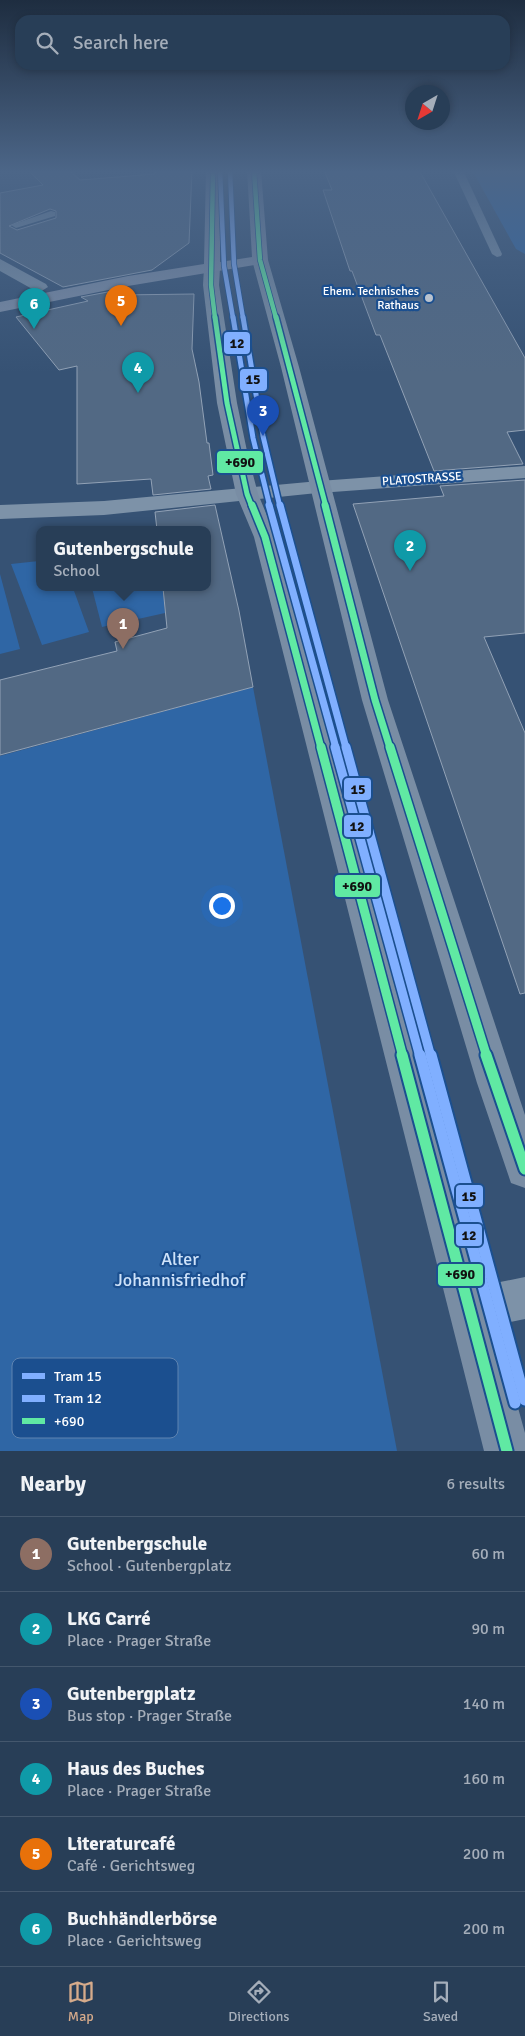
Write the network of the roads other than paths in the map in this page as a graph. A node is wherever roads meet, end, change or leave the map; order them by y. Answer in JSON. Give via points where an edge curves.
{"nodes":[{"id":1,"x":211,"y":238,"type":"edge"},
{"id":2,"x":258,"y":238,"type":"edge"},
{"id":3,"x":489,"y":238,"type":"edge"},
{"id":4,"x":497,"y":254,"type":"dead end"},
{"id":5,"x":259,"y":255,"type":"junction"},
{"id":6,"x":211,"y":260,"type":"junction"},
{"id":7,"x":0,"y":264,"type":"edge"},
{"id":8,"x":43,"y":292,"type":"junction"},
{"id":9,"x":0,"y":294,"type":"edge"},
{"id":10,"x":0,"y":307,"type":"edge"},
{"id":11,"x":525,"y":472,"type":"edge"},
{"id":12,"x":319,"y":487,"type":"junction"},
{"id":13,"x":247,"y":494,"type":"junction"},
{"id":14,"x":0,"y":512,"type":"edge"},
{"id":15,"x":525,"y":1169,"type":"edge"},
{"id":16,"x":525,"y":1298,"type":"edge"},
{"id":17,"x":470,"y":1309,"type":"junction"},
{"id":18,"x":507,"y":1451,"type":"edge"}],
"edges":[{"from":1,"to":6,"type":"main road"},
{"from":2,"to":5,"type":"main road"},
{"from":3,"to":4,"type":"lane"},
{"from":5,"to":6,"type":"main road"},
{"from":5,"to":12,"type":"main road"},
{"from":6,"to":8,"type":"main road","via":[[128,281]]},
{"from":6,"to":13,"type":"main road","via":[[211,284],[227,403]]},
{"from":7,"to":8,"type":"street"},
{"from":8,"to":9,"type":"main road"},
{"from":8,"to":10,"type":"main road"},
{"from":11,"to":12,"type":"street","name":"PLATOSTRASSE"},
{"from":12,"to":13,"type":"street","name":"PLATOSTRASSE"},
{"from":12,"to":15,"type":"main road","via":[[375,700]]},
{"from":13,"to":14,"type":"street","name":"PLATOSTRASSE","via":[[104,508]]},
{"from":13,"to":17,"type":"main road","via":[[265,538]]},
{"from":16,"to":17,"type":"street"},
{"from":17,"to":18,"type":"main road"}]}
